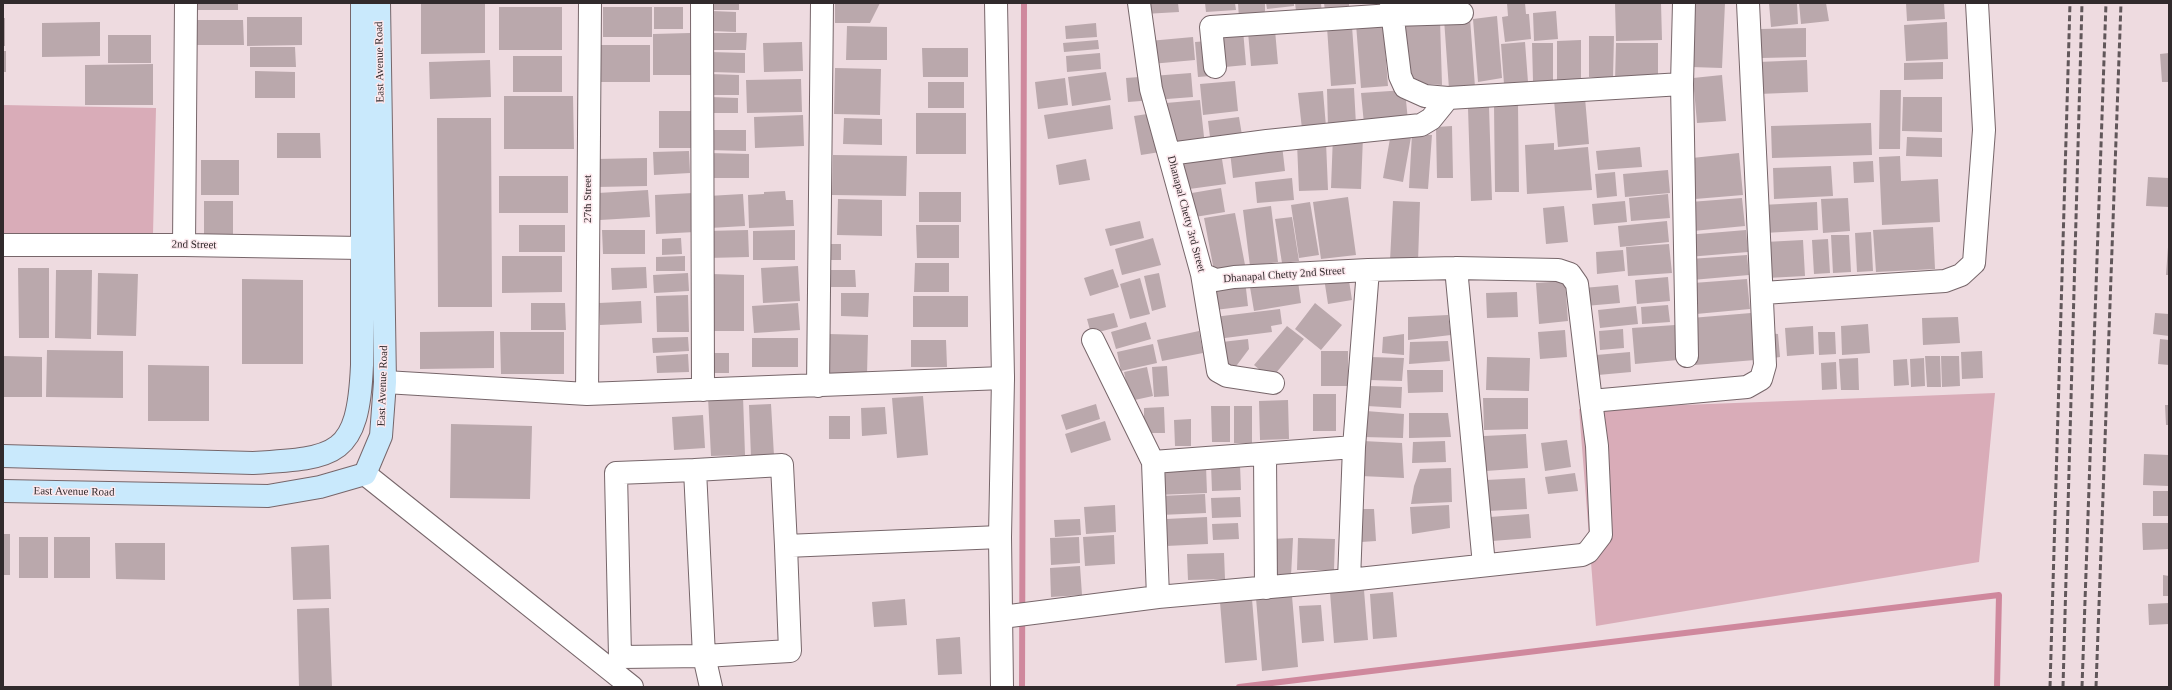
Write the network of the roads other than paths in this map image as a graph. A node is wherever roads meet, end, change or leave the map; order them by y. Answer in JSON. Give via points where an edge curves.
{"nodes":[{"id":1,"x":186,"y":3,"type":"edge"},
{"id":2,"x":362,"y":3,"type":"edge"},
{"id":3,"x":379,"y":3,"type":"edge"},
{"id":4,"x":590,"y":3,"type":"edge"},
{"id":5,"x":702,"y":3,"type":"edge"},
{"id":6,"x":822,"y":3,"type":"edge"},
{"id":7,"x":996,"y":3,"type":"edge"},
{"id":8,"x":1139,"y":3,"type":"edge"},
{"id":9,"x":1684,"y":3,"type":"edge"},
{"id":10,"x":1748,"y":3,"type":"edge"},
{"id":11,"x":1977,"y":3,"type":"edge"},
{"id":12,"x":1392,"y":9,"type":"edge"},
{"id":13,"x":1462,"y":13,"type":"dead end"},
{"id":14,"x":1215,"y":67,"type":"dead end"},
{"id":15,"x":1682,"y":84,"type":"junction"},
{"id":16,"x":1448,"y":98,"type":"junction"},
{"id":17,"x":1169,"y":154,"type":"junction"},
{"id":18,"x":3,"y":245,"type":"edge"},
{"id":19,"x":184,"y":245,"type":"junction"},
{"id":20,"x":361,"y":248,"type":"junction"},
{"id":21,"x":384,"y":252,"type":"junction"},
{"id":22,"x":1456,"y":268,"type":"junction"},
{"id":23,"x":1368,"y":270,"type":"junction"},
{"id":24,"x":1202,"y":274,"type":"junction"},
{"id":25,"x":1763,"y":293,"type":"junction"},
{"id":26,"x":1093,"y":340,"type":"dead end"},
{"id":27,"x":1687,"y":356,"type":"dead end"},
{"id":28,"x":1002,"y":378,"type":"junction"},
{"id":29,"x":385,"y":382,"type":"junction"},
{"id":30,"x":1273,"y":383,"type":"dead end"},
{"id":31,"x":818,"y":386,"type":"junction"},
{"id":32,"x":703,"y":390,"type":"junction"},
{"id":33,"x":587,"y":394,"type":"junction"},
{"id":34,"x":1591,"y":402,"type":"junction"},
{"id":35,"x":1354,"y":447,"type":"junction"},
{"id":36,"x":1265,"y":455,"type":"junction"},
{"id":37,"x":3,"y":456,"type":"edge"},
{"id":38,"x":1153,"y":462,"type":"junction"},
{"id":39,"x":253,"y":463,"type":"junction"},
{"id":40,"x":695,"y":470,"type":"junction"},
{"id":41,"x":365,"y":474,"type":"junction"},
{"id":42,"x":3,"y":491,"type":"edge"},
{"id":43,"x":252,"y":495,"type":"junction"},
{"id":44,"x":1000,"y":537,"type":"junction"},
{"id":45,"x":786,"y":546,"type":"junction"},
{"id":46,"x":1484,"y":565,"type":"junction"},
{"id":47,"x":1349,"y":580,"type":"junction"},
{"id":48,"x":1266,"y":588,"type":"junction"},
{"id":49,"x":1158,"y":597,"type":"junction"},
{"id":50,"x":1002,"y":617,"type":"junction"},
{"id":51,"x":704,"y":656,"type":"junction"},
{"id":52,"x":632,"y":687,"type":"edge"},
{"id":53,"x":711,"y":687,"type":"edge"},
{"id":54,"x":1002,"y":687,"type":"edge"}],
"edges":[{"from":1,"to":19,"type":"street"},
{"from":2,"to":20,"type":"main road","name":"East Avenue Road"},
{"from":3,"to":21,"type":"main road","name":"East Avenue Road"},
{"from":4,"to":33,"type":"street","name":"27th Street"},
{"from":5,"to":32,"type":"street"},
{"from":6,"to":31,"type":"street"},
{"from":7,"to":28,"type":"street"},
{"from":8,"to":17,"type":"street","name":"Dhanapal Chetty 3rd Street","via":[[1151,89]]},
{"from":9,"to":15,"type":"street"},
{"from":10,"to":25,"type":"street"},
{"from":11,"to":25,"type":"street","via":[[1984,130],[1974,263],[1961,275],[1945,281]]},
{"from":12,"to":13,"type":"street"},
{"from":12,"to":14,"type":"street","via":[[1211,27]]},
{"from":12,"to":16,"type":"street","via":[[1400,76],[1405,87],[1425,96]]},
{"from":15,"to":16,"type":"street"},
{"from":15,"to":27,"type":"street"},
{"from":16,"to":17,"type":"street","via":[[1431,119],[1421,125]]},
{"from":17,"to":24,"type":"street","name":"Dhanapal Chetty 3rd Street"},
{"from":18,"to":19,"type":"street","name":"2nd Street"},
{"from":19,"to":20,"type":"street","name":"2nd Street"},
{"from":20,"to":21,"type":"street","name":"2nd Street"},
{"from":20,"to":39,"type":"main road","name":"East Avenue Road","via":[[361,390],[348,438],[343,444],[320,456],[294,461]]},
{"from":21,"to":29,"type":"main road","name":"East Avenue Road"},
{"from":22,"to":23,"type":"street","name":"Dhanapal Chetty 2nd Street"},
{"from":22,"to":34,"type":"street","name":"Dhanapal Chetty 2nd Street","via":[[1558,270],[1570,274],[1577,284]]},
{"from":22,"to":46,"type":"street"},
{"from":23,"to":24,"type":"street","name":"Dhanapal Chetty 2nd Street","via":[[1216,280]]},
{"from":23,"to":35,"type":"street"},
{"from":24,"to":30,"type":"street","name":"Dhanapal Chetty 3rd Street","via":[[1218,370],[1227,376]]},
{"from":25,"to":34,"type":"street","via":[[1765,365],[1761,379],[1747,388]]},
{"from":26,"to":38,"type":"street"},
{"from":28,"to":31,"type":"street"},
{"from":28,"to":44,"type":"street"},
{"from":29,"to":33,"type":"street"},
{"from":29,"to":41,"type":"main road","name":"East Avenue Road","via":[[381,436]]},
{"from":31,"to":32,"type":"street"},
{"from":32,"to":33,"type":"street"},
{"from":34,"to":46,"type":"street","name":"Dhanapal Chetty 2nd Street","via":[[1597,446],[1601,535],[1588,552],[1582,554]]},
{"from":35,"to":36,"type":"street"},
{"from":35,"to":47,"type":"street"},
{"from":36,"to":38,"type":"street"},
{"from":36,"to":48,"type":"street"},
{"from":37,"to":39,"type":"main road","name":"East Avenue Road"},
{"from":38,"to":49,"type":"street"},
{"from":39,"to":43,"type":"main road"},
{"from":40,"to":45,"type":"street","via":[[782,465]]},
{"from":40,"to":51,"type":"street"},
{"from":40,"to":51,"type":"street","via":[[616,473],[620,657]]},
{"from":41,"to":43,"type":"main road","name":"East Avenue Road","via":[[320,488],[268,496]]},
{"from":41,"to":52,"type":"street"},
{"from":42,"to":43,"type":"main road","name":"East Avenue Road"},
{"from":44,"to":45,"type":"street"},
{"from":44,"to":50,"type":"street"},
{"from":45,"to":51,"type":"street","via":[[790,651]]},
{"from":46,"to":47,"type":"street","name":"Dhanapal Chetty 2nd Street"},
{"from":47,"to":48,"type":"street","name":"Dhanapal Chetty 2nd Street"},
{"from":48,"to":49,"type":"street","name":"Dhanapal Chetty 2nd Street"},
{"from":49,"to":50,"type":"street","name":"Dhanapal Chetty 2nd Street"},
{"from":50,"to":54,"type":"street"},
{"from":51,"to":53,"type":"street"}]}
